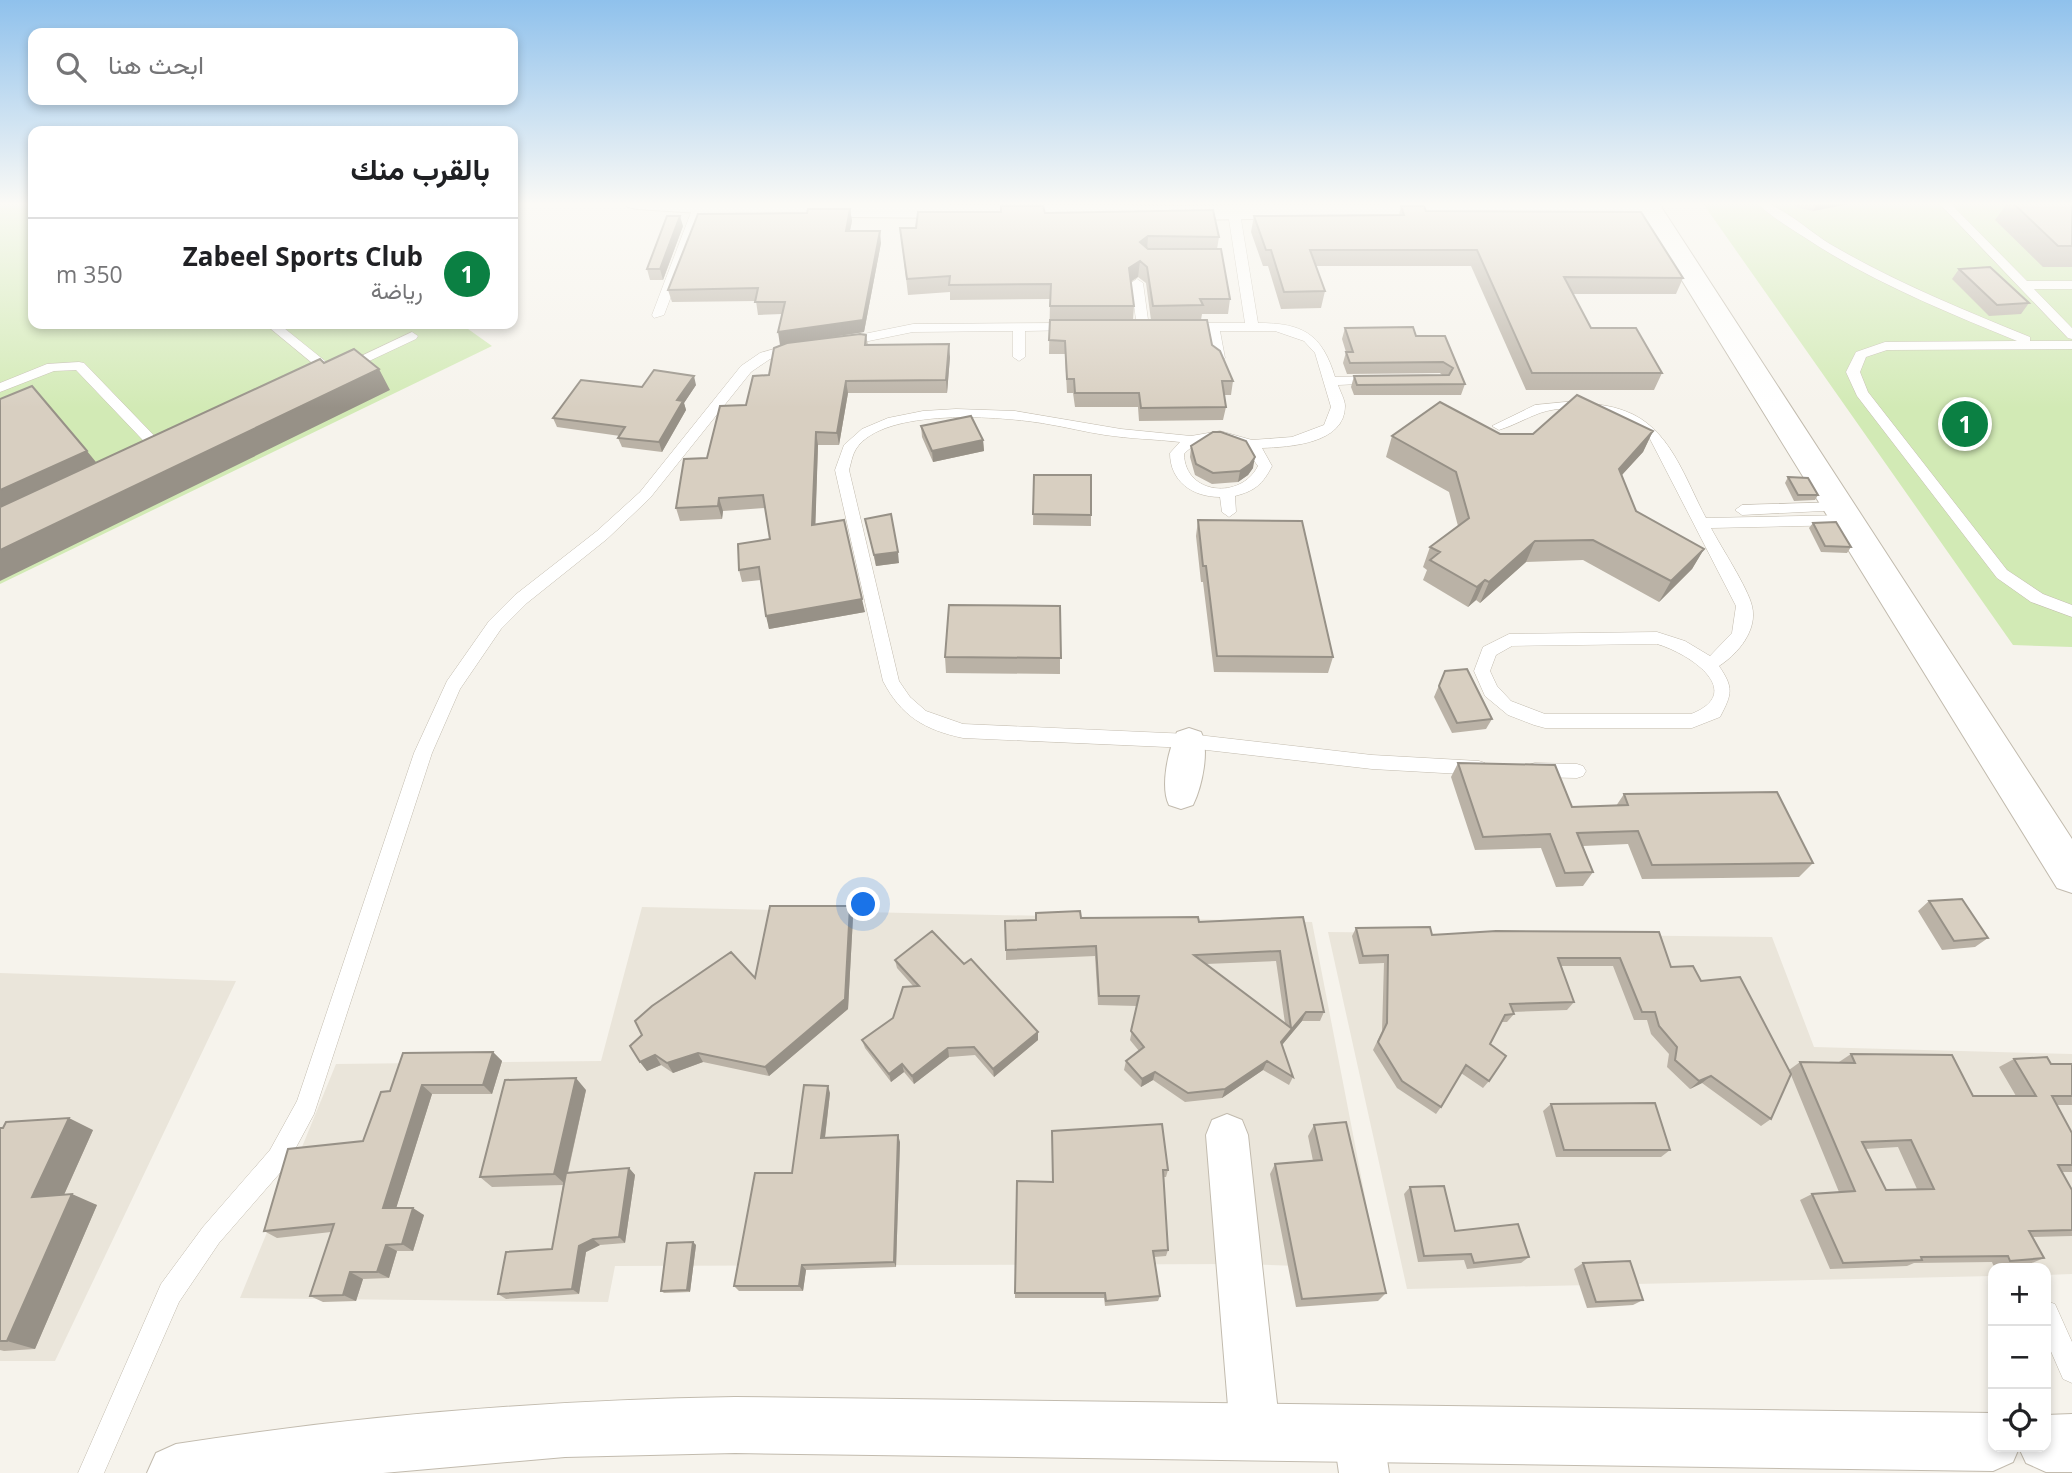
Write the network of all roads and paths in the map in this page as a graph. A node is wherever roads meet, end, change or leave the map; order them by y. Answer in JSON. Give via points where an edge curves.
{"nodes":[{"id":1,"x":680,"y":271,"type":"edge"},
{"id":2,"x":1238,"y":271,"type":"edge"},
{"id":3,"x":1689,"y":271,"type":"edge"},
{"id":4,"x":1869,"y":271,"type":"edge"},
{"id":5,"x":2009,"y":271,"type":"edge"},
{"id":6,"x":1137,"y":283,"type":"edge"},
{"id":7,"x":2023,"y":285,"type":"junction"},
{"id":8,"x":2072,"y":285,"type":"edge"},
{"id":9,"x":658,"y":315,"type":"dead end"},
{"id":10,"x":2055,"y":317,"type":"junction"},
{"id":11,"x":2072,"y":317,"type":"edge"},
{"id":12,"x":1252,"y":326,"type":"junction"},
{"id":13,"x":1088,"y":327,"type":"edge"},
{"id":14,"x":1213,"y":327,"type":"junction"},
{"id":15,"x":1019,"y":328,"type":"junction"},
{"id":16,"x":276,"y":329,"type":"edge"},
{"id":17,"x":2072,"y":335,"type":"edge"},
{"id":18,"x":412,"y":336,"type":"dead end"},
{"id":19,"x":2034,"y":344,"type":"junction"},
{"id":20,"x":2072,"y":345,"type":"edge"},
{"id":21,"x":1019,"y":357,"type":"dead end"},
{"id":22,"x":1219,"y":358,"type":"edge"},
{"id":23,"x":1385,"y":380,"type":"edge"},
{"id":24,"x":1330,"y":381,"type":"junction"},
{"id":25,"x":0,"y":387,"type":"edge"},
{"id":26,"x":1499,"y":426,"type":"dead end"},
{"id":27,"x":1191,"y":440,"type":"junction"},
{"id":28,"x":1248,"y":444,"type":"junction"},
{"id":29,"x":163,"y":453,"type":"edge"},
{"id":30,"x":1227,"y":493,"type":"junction"},
{"id":31,"x":1229,"y":513,"type":"dead end"},
{"id":32,"x":1842,"y":513,"type":"junction"},
{"id":33,"x":1699,"y":517,"type":"junction"},
{"id":34,"x":2072,"y":611,"type":"edge"},
{"id":35,"x":1709,"y":664,"type":"junction"},
{"id":36,"x":1189,"y":741,"type":"junction"},
{"id":37,"x":1577,"y":771,"type":"dead end"},
{"id":38,"x":1181,"y":795,"type":"dead end"},
{"id":39,"x":2072,"y":875,"type":"edge"},
{"id":40,"x":1227,"y":1135,"type":"dead end"},
{"id":41,"x":2051,"y":1324,"type":"edge"},
{"id":42,"x":2072,"y":1370,"type":"edge"},
{"id":43,"x":1255,"y":1431,"type":"junction"},
{"id":44,"x":1988,"y":1442,"type":"edge"},
{"id":45,"x":2051,"y":1443,"type":"edge"},
{"id":46,"x":2072,"y":1443,"type":"edge"},
{"id":47,"x":1361,"y":1453,"type":"edge"},
{"id":48,"x":91,"y":1473,"type":"edge"},
{"id":49,"x":176,"y":1473,"type":"edge"}],
"edges":[{"from":1,"to":9,"type":"lane"},
{"from":2,"to":12,"type":"lane"},
{"from":3,"to":32,"type":"street"},
{"from":4,"to":19,"type":"lane"},
{"from":5,"to":7,"type":"lane"},
{"from":6,"to":14,"type":"lane","via":[[1136,327]]},
{"from":7,"to":8,"type":"lane"},
{"from":7,"to":10,"type":"lane"},
{"from":10,"to":11,"type":"lane"},
{"from":10,"to":17,"type":"lane"},
{"from":12,"to":14,"type":"lane"},
{"from":12,"to":24,"type":"lane","via":[[1288,328],[1308,338],[1321,352]]},
{"from":13,"to":15,"type":"lane"},
{"from":14,"to":22,"type":"lane"},
{"from":15,"to":21,"type":"lane"},
{"from":15,"to":48,"type":"lane","via":[[913,328],[776,352],[746,369],[645,495],[495,625],[453,686],[423,753],[298,1124],[278,1158],[211,1235],[170,1293]]},
{"from":16,"to":18,"type":"lane","via":[[327,376]]},
{"from":19,"to":20,"type":"lane"},
{"from":19,"to":34,"type":"lane","via":[[1885,346],[1861,355],[1853,372],[1862,393],[1989,561],[2017,586]]},
{"from":23,"to":24,"type":"lane"},
{"from":24,"to":28,"type":"lane","via":[[1338,407],[1330,427],[1305,439]]},
{"from":25,"to":29,"type":"lane","via":[[52,367],[79,366]]},
{"from":26,"to":33,"type":"lane","via":[[1524,412],[1558,405],[1591,406],[1621,414],[1656,437]]},
{"from":27,"to":28,"type":"lane","via":[[1226,436]]},
{"from":27,"to":30,"type":"lane","via":[[1177,453],[1176,469],[1181,477],[1201,489]]},
{"from":27,"to":36,"type":"lane","via":[[1022,416],[921,415],[890,421],[865,433],[847,451],[842,470],[891,681],[904,705],[963,732]]},
{"from":28,"to":30,"type":"lane","via":[[1263,458],[1263,474],[1250,487]]},
{"from":30,"to":31,"type":"lane"},
{"from":32,"to":33,"type":"lane"},
{"from":32,"to":39,"type":"street"},
{"from":33,"to":35,"type":"lane","via":[[1741,594],[1745,618],[1731,649]]},
{"from":35,"to":35,"type":"lane","via":[[1685,647],[1657,638],[1509,640],[1489,651],[1482,671],[1501,703],[1530,718],[1692,721],[1714,712],[1720,704],[1722,684]]},
{"from":36,"to":37,"type":"lane","via":[[1372,762]]},
{"from":36,"to":38,"type":"street"},
{"from":40,"to":43,"type":"street"},
{"from":41,"to":42,"type":"lane"},
{"from":43,"to":47,"type":"street"},
{"from":43,"to":49,"type":"street","via":[[735,1425],[567,1429],[302,1452]]},
{"from":44,"to":47,"type":"street"},
{"from":45,"to":46,"type":"street"}]}
